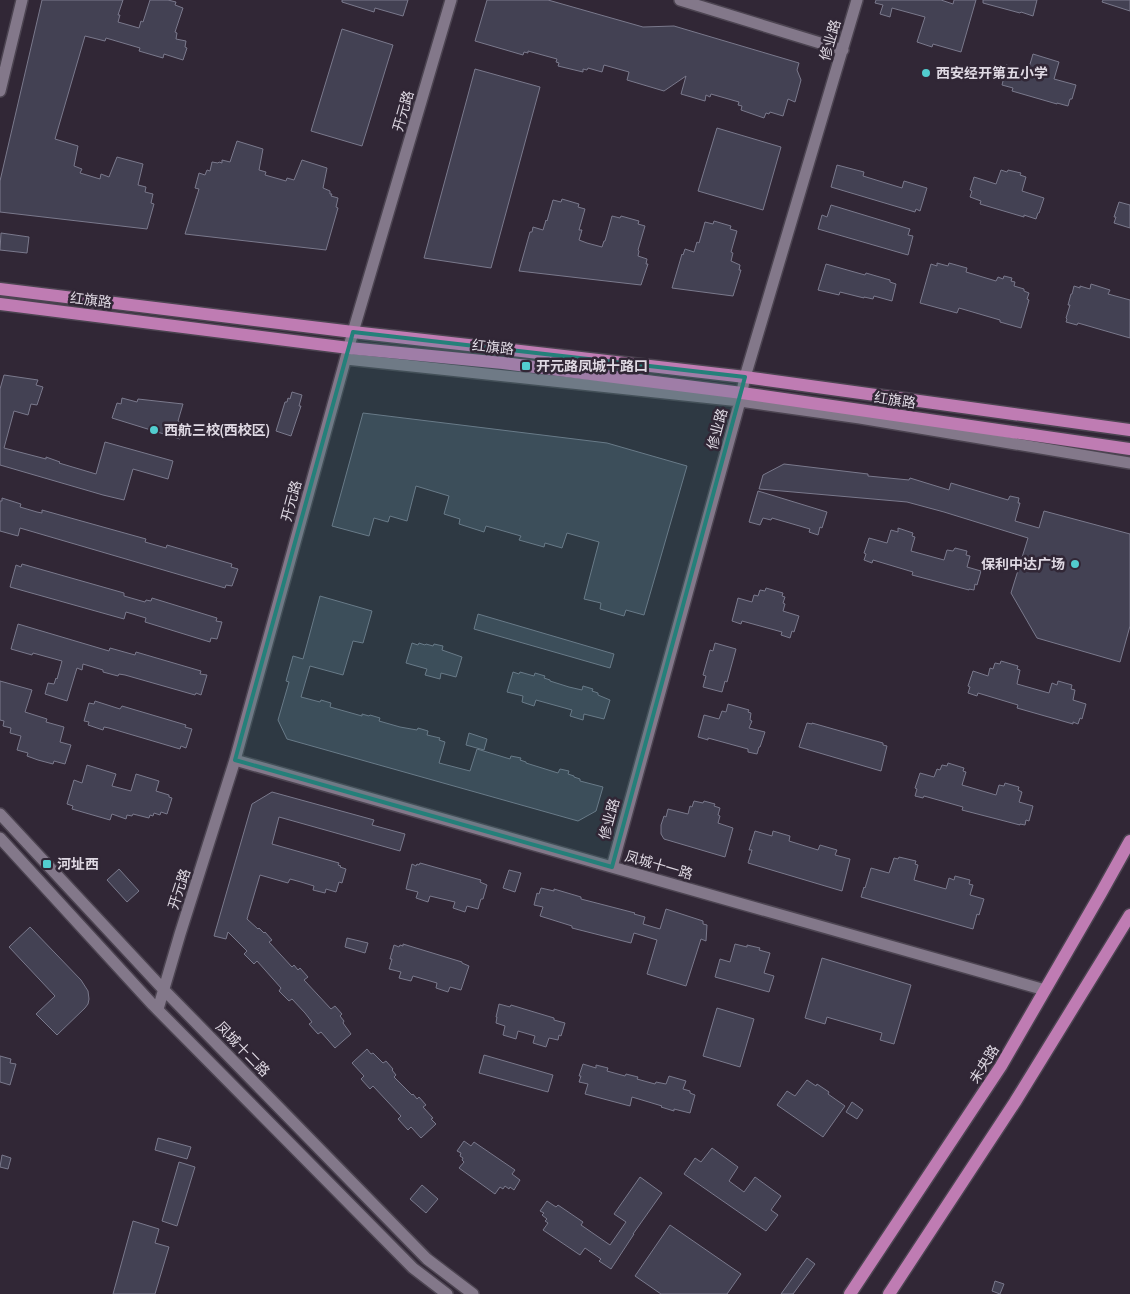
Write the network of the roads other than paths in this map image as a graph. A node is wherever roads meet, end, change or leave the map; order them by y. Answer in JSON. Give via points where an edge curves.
{"nodes":[{"id":1,"x":22,"y":0,"type":"edge"},
{"id":2,"x":451,"y":0,"type":"edge"},
{"id":3,"x":680,"y":0,"type":"edge"},
{"id":4,"x":857,"y":0,"type":"edge"},
{"id":5,"x":843,"y":50,"type":"junction"},
{"id":6,"x":0,"y":91,"type":"edge"},
{"id":7,"x":0,"y":289,"type":"edge"},
{"id":8,"x":0,"y":304,"type":"edge"},
{"id":9,"x":353,"y":332,"type":"junction"},
{"id":10,"x":347,"y":354,"type":"junction"},
{"id":11,"x":745,"y":377,"type":"junction"},
{"id":12,"x":741,"y":397,"type":"junction"},
{"id":13,"x":1130,"y":430,"type":"edge"},
{"id":14,"x":1130,"y":449,"type":"edge"},
{"id":15,"x":1130,"y":463,"type":"edge"},
{"id":16,"x":235,"y":760,"type":"junction"},
{"id":17,"x":0,"y":814,"type":"edge"},
{"id":18,"x":0,"y":838,"type":"edge"},
{"id":19,"x":1130,"y":842,"type":"edge"},
{"id":20,"x":612,"y":867,"type":"junction"},
{"id":21,"x":1130,"y":915,"type":"edge"},
{"id":22,"x":163,"y":989,"type":"junction"},
{"id":23,"x":1045,"y":990,"type":"junction"},
{"id":24,"x":158,"y":1009,"type":"junction"},
{"id":25,"x":447,"y":1294,"type":"edge"},
{"id":26,"x":473,"y":1294,"type":"edge"},
{"id":27,"x":850,"y":1294,"type":"edge"},
{"id":28,"x":889,"y":1294,"type":"edge"}],
"edges":[{"from":1,"to":6,"type":"street"},
{"from":2,"to":9,"type":"street","name":"开元路"},
{"from":3,"to":5,"type":"street"},
{"from":4,"to":5,"type":"street","name":"修业路"},
{"from":5,"to":11,"type":"street","name":"修业路"},
{"from":7,"to":9,"type":"main road","name":"红旗路"},
{"from":8,"to":10,"type":"main road","name":"红旗路"},
{"from":9,"to":10,"type":"street","name":"开元路"},
{"from":9,"to":11,"type":"main road","name":"红旗路"},
{"from":10,"to":12,"type":"main road","name":"红旗路","via":[[503,363]]},
{"from":10,"to":16,"type":"street","name":"开元路"},
{"from":11,"to":12,"type":"street","name":"修业路"},
{"from":11,"to":13,"type":"main road","name":"红旗路"},
{"from":12,"to":14,"type":"main road","name":"红旗路"},
{"from":12,"to":15,"type":"street"},
{"from":12,"to":20,"type":"street","name":"修业路"},
{"from":16,"to":20,"type":"street","name":"凤城十一路"},
{"from":16,"to":22,"type":"street","name":"开元路"},
{"from":17,"to":22,"type":"street","name":"凤城十二路"},
{"from":18,"to":24,"type":"street"},
{"from":19,"to":23,"type":"main road","name":"未央路"},
{"from":20,"to":23,"type":"street","name":"凤城十一路"},
{"from":21,"to":28,"type":"main road"},
{"from":22,"to":24,"type":"street","name":"开元路"},
{"from":22,"to":26,"type":"street","name":"凤城十二路","via":[[427,1259]]},
{"from":23,"to":27,"type":"main road","name":"未央路","via":[[1001,1066]]},
{"from":24,"to":25,"type":"street","via":[[413,1268]]}]}
